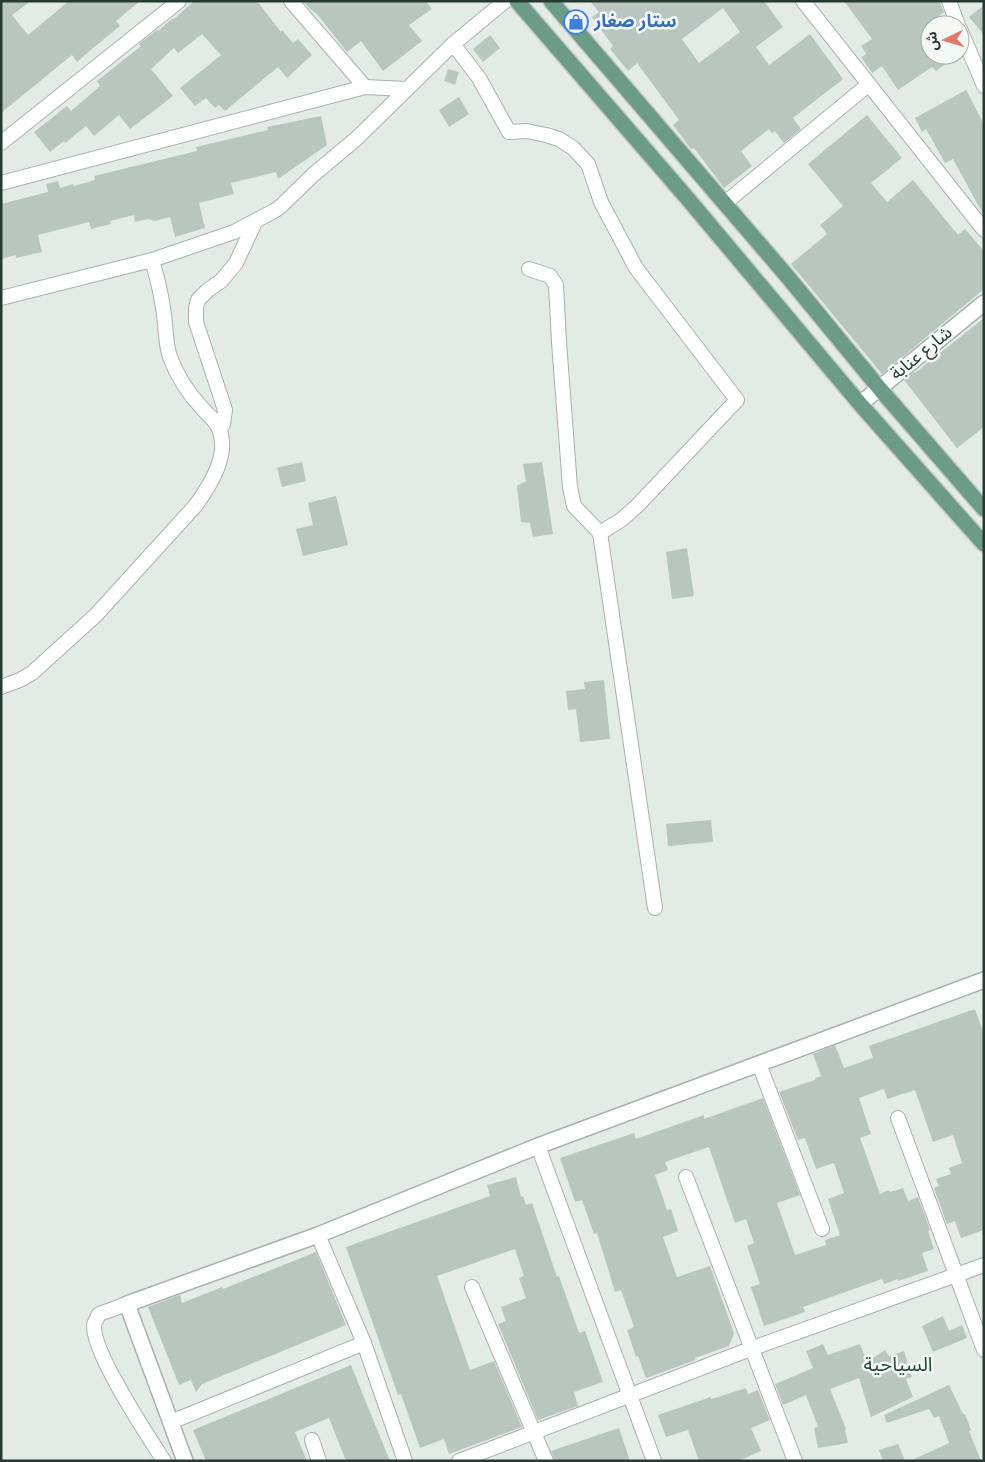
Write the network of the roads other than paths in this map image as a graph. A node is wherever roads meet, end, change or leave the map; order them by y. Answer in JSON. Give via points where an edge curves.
{"nodes":[{"id":1,"x":179,"y":1,"type":"edge"},
{"id":2,"x":291,"y":1,"type":"edge"},
{"id":3,"x":505,"y":1,"type":"edge"},
{"id":4,"x":518,"y":1,"type":"edge"},
{"id":5,"x":551,"y":1,"type":"edge"},
{"id":6,"x":803,"y":1,"type":"edge"},
{"id":7,"x":949,"y":1,"type":"edge"},
{"id":8,"x":954,"y":15,"type":"edge"},
{"id":9,"x":454,"y":44,"type":"junction"},
{"id":10,"x":970,"y":53,"type":"edge"},
{"id":11,"x":869,"y":84,"type":"junction"},
{"id":12,"x":984,"y":86,"type":"edge"},
{"id":13,"x":365,"y":87,"type":"junction"},
{"id":14,"x":407,"y":89,"type":"junction"},
{"id":15,"x":1,"y":143,"type":"edge"},
{"id":16,"x":1,"y":183,"type":"edge"},
{"id":17,"x":725,"y":203,"type":"junction"},
{"id":18,"x":256,"y":220,"type":"junction"},
{"id":19,"x":984,"y":230,"type":"edge"},
{"id":20,"x":152,"y":260,"type":"junction"},
{"id":21,"x":529,"y":269,"type":"dead end"},
{"id":22,"x":1,"y":298,"type":"edge"},
{"id":23,"x":984,"y":303,"type":"edge"},
{"id":24,"x":880,"y":389,"type":"junction"},
{"id":25,"x":860,"y":404,"type":"junction"},
{"id":26,"x":220,"y":430,"type":"junction"},
{"id":27,"x":984,"y":509,"type":"edge"},
{"id":28,"x":600,"y":533,"type":"junction"},
{"id":29,"x":984,"y":544,"type":"edge"},
{"id":30,"x":1,"y":687,"type":"edge"},
{"id":31,"x":655,"y":908,"type":"dead end"},
{"id":32,"x":984,"y":980,"type":"edge"},
{"id":33,"x":759,"y":1064,"type":"junction"},
{"id":34,"x":898,"y":1118,"type":"dead end"},
{"id":35,"x":538,"y":1146,"type":"junction"},
{"id":36,"x":686,"y":1177,"type":"dead end"},
{"id":37,"x":822,"y":1229,"type":"dead end"},
{"id":38,"x":318,"y":1235,"type":"junction"},
{"id":39,"x":984,"y":1265,"type":"edge"},
{"id":40,"x":956,"y":1275,"type":"junction"},
{"id":41,"x":472,"y":1287,"type":"dead end"},
{"id":42,"x":127,"y":1304,"type":"junction"},
{"id":43,"x":364,"y":1343,"type":"junction"},
{"id":44,"x":753,"y":1348,"type":"junction"},
{"id":45,"x":984,"y":1350,"type":"edge"},
{"id":46,"x":631,"y":1395,"type":"junction"},
{"id":47,"x":171,"y":1422,"type":"junction"},
{"id":48,"x":534,"y":1432,"type":"junction"},
{"id":49,"x":312,"y":1440,"type":"dead end"},
{"id":50,"x":164,"y":1461,"type":"edge"},
{"id":51,"x":185,"y":1461,"type":"edge"},
{"id":52,"x":319,"y":1461,"type":"edge"},
{"id":53,"x":405,"y":1461,"type":"edge"},
{"id":54,"x":459,"y":1461,"type":"edge"},
{"id":55,"x":546,"y":1461,"type":"edge"},
{"id":56,"x":654,"y":1461,"type":"edge"},
{"id":57,"x":795,"y":1461,"type":"edge"}],
"edges":[{"from":1,"to":15,"type":"street"},
{"from":2,"to":13,"type":"street"},
{"from":3,"to":9,"type":"street"},
{"from":4,"to":25,"type":"main road"},
{"from":5,"to":17,"type":"main road"},
{"from":6,"to":11,"type":"street"},
{"from":7,"to":8,"type":"street"},
{"from":9,"to":14,"type":"street"},
{"from":9,"to":28,"type":"street","via":[[479,78],[508,132],[526,131],[559,139],[588,164],[601,202],[636,268],[736,400],[637,506]]},
{"from":10,"to":12,"type":"street"},
{"from":11,"to":17,"type":"street"},
{"from":11,"to":19,"type":"street"},
{"from":13,"to":14,"type":"street"},
{"from":13,"to":16,"type":"street"},
{"from":14,"to":18,"type":"street","via":[[280,206]]},
{"from":17,"to":24,"type":"main road"},
{"from":18,"to":20,"type":"street","via":[[223,236]]},
{"from":18,"to":26,"type":"street","via":[[236,263],[221,281],[202,294],[196,308],[196,322],[225,410]]},
{"from":20,"to":22,"type":"street"},
{"from":20,"to":26,"type":"street","via":[[171,358],[183,383]]},
{"from":21,"to":28,"type":"street","via":[[550,276],[556,285],[570,487],[574,506]]},
{"from":23,"to":24,"type":"street","name":"شارع عنابة"},
{"from":24,"to":25,"type":"street","name":"شارع عنابة"},
{"from":24,"to":27,"type":"main road"},
{"from":25,"to":29,"type":"main road"},
{"from":26,"to":30,"type":"street","via":[[219,462],[210,485],[196,505],[96,615],[32,673]]},
{"from":28,"to":31,"type":"street"},
{"from":32,"to":33,"type":"street"},
{"from":33,"to":35,"type":"street"},
{"from":33,"to":37,"type":"street"},
{"from":34,"to":40,"type":"street"},
{"from":35,"to":38,"type":"street"},
{"from":35,"to":46,"type":"street"},
{"from":36,"to":44,"type":"street"},
{"from":38,"to":42,"type":"street"},
{"from":38,"to":43,"type":"street"},
{"from":39,"to":40,"type":"street"},
{"from":40,"to":44,"type":"street"},
{"from":40,"to":45,"type":"street"},
{"from":41,"to":48,"type":"street"},
{"from":42,"to":47,"type":"street"},
{"from":42,"to":50,"type":"street","via":[[99,1314],[94,1324],[96,1341],[112,1376]]},
{"from":43,"to":47,"type":"street"},
{"from":43,"to":53,"type":"street"},
{"from":44,"to":46,"type":"street"},
{"from":44,"to":57,"type":"street"},
{"from":46,"to":48,"type":"street"},
{"from":46,"to":56,"type":"street"},
{"from":47,"to":51,"type":"street"},
{"from":48,"to":54,"type":"street"},
{"from":48,"to":55,"type":"street"},
{"from":49,"to":52,"type":"street"}]}
